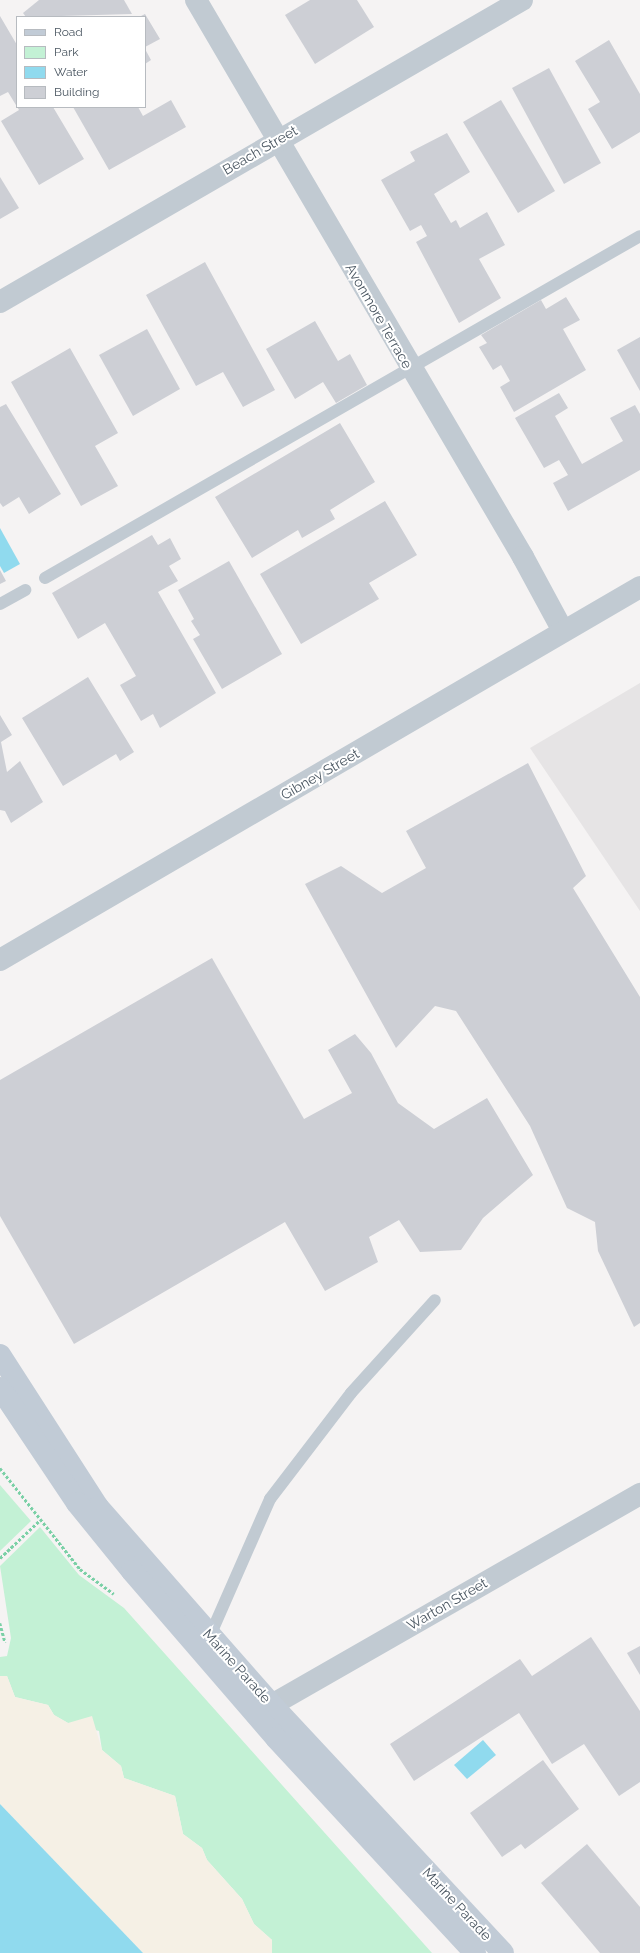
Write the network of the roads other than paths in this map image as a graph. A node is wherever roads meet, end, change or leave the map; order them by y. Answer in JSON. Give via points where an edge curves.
{"nodes":[{"id":1,"x":196,"y":0,"type":"edge"},
{"id":2,"x":522,"y":0,"type":"edge"},
{"id":3,"x":276,"y":141,"type":"junction"},
{"id":4,"x":640,"y":236,"type":"edge"},
{"id":5,"x":0,"y":302,"type":"edge"},
{"id":6,"x":410,"y":368,"type":"junction"},
{"id":7,"x":45,"y":578,"type":"dead end"},
{"id":8,"x":640,"y":586,"type":"edge"},
{"id":9,"x":25,"y":590,"type":"dead end"},
{"id":10,"x":0,"y":604,"type":"edge"},
{"id":11,"x":563,"y":631,"type":"junction"},
{"id":12,"x":0,"y":960,"type":"edge"},
{"id":13,"x":435,"y":1300,"type":"dead end"},
{"id":14,"x":0,"y":1355,"type":"edge"},
{"id":15,"x":0,"y":1388,"type":"edge"},
{"id":16,"x":640,"y":1494,"type":"edge"},
{"id":17,"x":205,"y":1643,"type":"junction"},
{"id":18,"x":263,"y":1709,"type":"junction"},
{"id":19,"x":475,"y":1953,"type":"edge"},
{"id":20,"x":503,"y":1953,"type":"edge"}],
"edges":[{"from":1,"to":3,"type":"street","name":"Avonmore Terrace"},
{"from":2,"to":3,"type":"street","name":"Beach Street"},
{"from":3,"to":5,"type":"street","name":"Beach Street"},
{"from":3,"to":6,"type":"street","name":"Avonmore Terrace"},
{"from":4,"to":6,"type":"lane"},
{"from":6,"to":7,"type":"lane"},
{"from":6,"to":11,"type":"street","name":"Avonmore Terrace","via":[[523,557]]},
{"from":8,"to":11,"type":"street","name":"Gibney Street"},
{"from":9,"to":10,"type":"lane"},
{"from":11,"to":12,"type":"street","name":"Gibney Street"},
{"from":13,"to":17,"type":"lane","via":[[351,1393],[270,1499]]},
{"from":14,"to":17,"type":"main road","name":"Marine Parade","via":[[98,1507]]},
{"from":15,"to":17,"type":"main road","name":"Marine Parade","via":[[77,1502]]},
{"from":16,"to":18,"type":"street","name":"Warton Street"},
{"from":17,"to":18,"type":"main road","name":"Marine Parade"},
{"from":18,"to":19,"type":"main road","name":"Marine Parade","via":[[384,1859]]},
{"from":18,"to":20,"type":"main road","name":"Marine Parade"}]}
